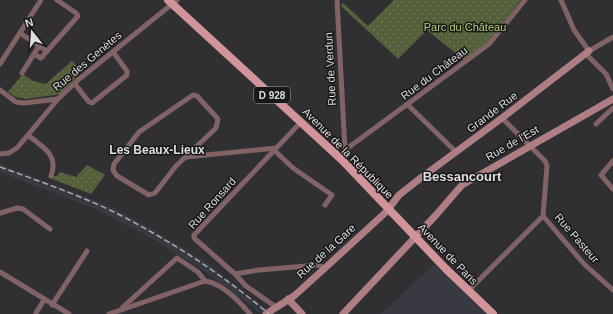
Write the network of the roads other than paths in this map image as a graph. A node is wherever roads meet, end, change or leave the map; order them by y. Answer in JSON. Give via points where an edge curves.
{"nodes":[{"id":1,"x":41,"y":0,"type":"edge"},
{"id":2,"x":56,"y":0,"type":"edge"},
{"id":3,"x":336,"y":0,"type":"edge"},
{"id":4,"x":525,"y":0,"type":"edge"},
{"id":5,"x":561,"y":0,"type":"edge"},
{"id":6,"x":173,"y":1,"type":"edge"},
{"id":7,"x":20,"y":33,"type":"junction"},
{"id":8,"x":613,"y":37,"type":"edge"},
{"id":9,"x":39,"y":46,"type":"junction"},
{"id":10,"x":48,"y":50,"type":"junction"},
{"id":11,"x":113,"y":52,"type":"junction"},
{"id":12,"x":34,"y":54,"type":"junction"},
{"id":13,"x":587,"y":54,"type":"junction"},
{"id":14,"x":0,"y":64,"type":"edge"},
{"id":15,"x":22,"y":73,"type":"dead end"},
{"id":16,"x":75,"y":84,"type":"junction"},
{"id":17,"x":613,"y":89,"type":"edge"},
{"id":18,"x":0,"y":90,"type":"edge"},
{"id":19,"x":58,"y":99,"type":"junction"},
{"id":20,"x":613,"y":99,"type":"edge"},
{"id":21,"x":408,"y":105,"type":"junction"},
{"id":22,"x":613,"y":108,"type":"edge"},
{"id":23,"x":502,"y":118,"type":"junction"},
{"id":24,"x":301,"y":122,"type":"junction"},
{"id":25,"x":596,"y":124,"type":"dead end"},
{"id":26,"x":28,"y":135,"type":"junction"},
{"id":27,"x":531,"y":147,"type":"junction"},
{"id":28,"x":275,"y":149,"type":"junction"},
{"id":29,"x":345,"y":150,"type":"junction"},
{"id":30,"x":456,"y":152,"type":"junction"},
{"id":31,"x":1,"y":154,"type":"edge"},
{"id":32,"x":186,"y":157,"type":"junction"},
{"id":33,"x":342,"y":160,"type":"junction"},
{"id":34,"x":613,"y":161,"type":"edge"},
{"id":35,"x":51,"y":176,"type":"dead end"},
{"id":36,"x":613,"y":189,"type":"edge"},
{"id":37,"x":325,"y":205,"type":"dead end"},
{"id":38,"x":388,"y":208,"type":"junction"},
{"id":39,"x":0,"y":213,"type":"edge"},
{"id":40,"x":543,"y":216,"type":"junction"},
{"id":41,"x":50,"y":229,"type":"dead end"},
{"id":42,"x":415,"y":237,"type":"junction"},
{"id":43,"x":87,"y":251,"type":"dead end"},
{"id":44,"x":325,"y":268,"type":"junction"},
{"id":45,"x":0,"y":272,"type":"edge"},
{"id":46,"x":235,"y":274,"type":"junction"},
{"id":47,"x":205,"y":281,"type":"junction"},
{"id":48,"x":613,"y":290,"type":"edge"},
{"id":49,"x":468,"y":291,"type":"junction"},
{"id":50,"x":288,"y":299,"type":"junction"},
{"id":51,"x":44,"y":300,"type":"junction"},
{"id":52,"x":52,"y":305,"type":"junction"},
{"id":53,"x":276,"y":307,"type":"junction"},
{"id":54,"x":121,"y":308,"type":"junction"},
{"id":55,"x":36,"y":313,"type":"dead end"},
{"id":56,"x":69,"y":314,"type":"edge"},
{"id":57,"x":109,"y":314,"type":"edge"},
{"id":58,"x":250,"y":314,"type":"edge"},
{"id":59,"x":266,"y":314,"type":"edge"},
{"id":60,"x":302,"y":314,"type":"edge"},
{"id":61,"x":343,"y":314,"type":"edge"},
{"id":62,"x":493,"y":314,"type":"edge"}],
"edges":[{"from":1,"to":7,"type":"street"},
{"from":2,"to":10,"type":"street","via":[[78,16]]},
{"from":3,"to":29,"type":"street","name":"Rue de Verdun"},
{"from":4,"to":21,"type":"street","name":"Rue du Château","via":[[489,44]]},
{"from":5,"to":13,"type":"street"},
{"from":6,"to":11,"type":"street","name":"Rue des Genètes"},
{"from":6,"to":24,"type":"main road","name":"Avenue de la République","number":"D 928"},
{"from":7,"to":9,"type":"street"},
{"from":7,"to":14,"type":"street"},
{"from":8,"to":13,"type":"street","name":"Grande Rue"},
{"from":9,"to":10,"type":"street"},
{"from":9,"to":12,"type":"street"},
{"from":10,"to":12,"type":"street","via":[[41,58]]},
{"from":11,"to":16,"type":"street","name":"Rue des Genètes"},
{"from":11,"to":16,"type":"street","via":[[127,71],[127,75],[92,102],[89,102]]},
{"from":12,"to":15,"type":"street"},
{"from":13,"to":17,"type":"street","via":[[605,72]]},
{"from":13,"to":23,"type":"street","name":"Grande Rue"},
{"from":16,"to":19,"type":"street","name":"Rue des Genètes"},
{"from":18,"to":19,"type":"street","via":[[16,102]]},
{"from":19,"to":26,"type":"street","name":"Rue des Genètes"},
{"from":20,"to":27,"type":"street","name":"Rue de l'Est"},
{"from":21,"to":29,"type":"street","name":"Rue du Château"},
{"from":21,"to":30,"type":"street"},
{"from":22,"to":25,"type":"street"},
{"from":23,"to":27,"type":"street"},
{"from":23,"to":30,"type":"street","name":"Grande Rue"},
{"from":24,"to":28,"type":"street","name":"Rue Ronsard"},
{"from":24,"to":33,"type":"main road","name":"Avenue de la République","number":"D 928"},
{"from":26,"to":31,"type":"street","name":"Rue des Genètes","via":[[17,148]]},
{"from":26,"to":35,"type":"street","via":[[52,155],[55,164]]},
{"from":27,"to":40,"type":"street","via":[[548,166]]},
{"from":27,"to":42,"type":"street","name":"Rue de l'Est","via":[[462,185]]},
{"from":28,"to":32,"type":"street"},
{"from":28,"to":37,"type":"street","via":[[293,168],[332,195]]},
{"from":28,"to":46,"type":"street","name":"Rue Ronsard","via":[[194,235],[194,238]]},
{"from":29,"to":33,"type":"street","name":"Rue de Verdun"},
{"from":30,"to":38,"type":"street","name":"Grande Rue","via":[[405,190]]},
{"from":32,"to":32,"type":"street","via":[[216,128],[218,119],[197,96],[193,95],[139,132],[114,164],[113,170],[117,176],[149,195],[155,193]]},
{"from":33,"to":38,"type":"main road","name":"Avenue de la République","number":"D 928"},
{"from":34,"to":36,"type":"street","via":[[601,175]]},
{"from":38,"to":42,"type":"main road","name":"Avenue de Paris","number":"D 928"},
{"from":38,"to":44,"type":"street","name":"Rue de la Gare"},
{"from":39,"to":41,"type":"street","via":[[17,208],[23,209]]},
{"from":40,"to":48,"type":"street","name":"Rue Pasteur","via":[[584,264]]},
{"from":40,"to":49,"type":"street"},
{"from":42,"to":49,"type":"main road","name":"Avenue de Paris","number":"D 928"},
{"from":42,"to":61,"type":"street","name":"Rue de l'Est"},
{"from":43,"to":52,"type":"street"},
{"from":44,"to":46,"type":"street","via":[[318,265]]},
{"from":44,"to":50,"type":"street","name":"Rue de la Gare"},
{"from":45,"to":51,"type":"street"},
{"from":46,"to":53,"type":"street","name":"Rue Ronsard","via":[[246,286]]},
{"from":47,"to":54,"type":"street"},
{"from":47,"to":54,"type":"street","via":[[198,272],[177,258]]},
{"from":47,"to":58,"type":"street","via":[[220,286]]},
{"from":49,"to":62,"type":"main road","name":"Avenue de Paris","number":"D 928"},
{"from":50,"to":53,"type":"street","name":"Rue de la Gare"},
{"from":50,"to":60,"type":"street"},
{"from":51,"to":52,"type":"street"},
{"from":51,"to":55,"type":"street"},
{"from":52,"to":56,"type":"street"},
{"from":53,"to":59,"type":"street","name":"Rue de la Gare"},
{"from":54,"to":57,"type":"street"}]}
